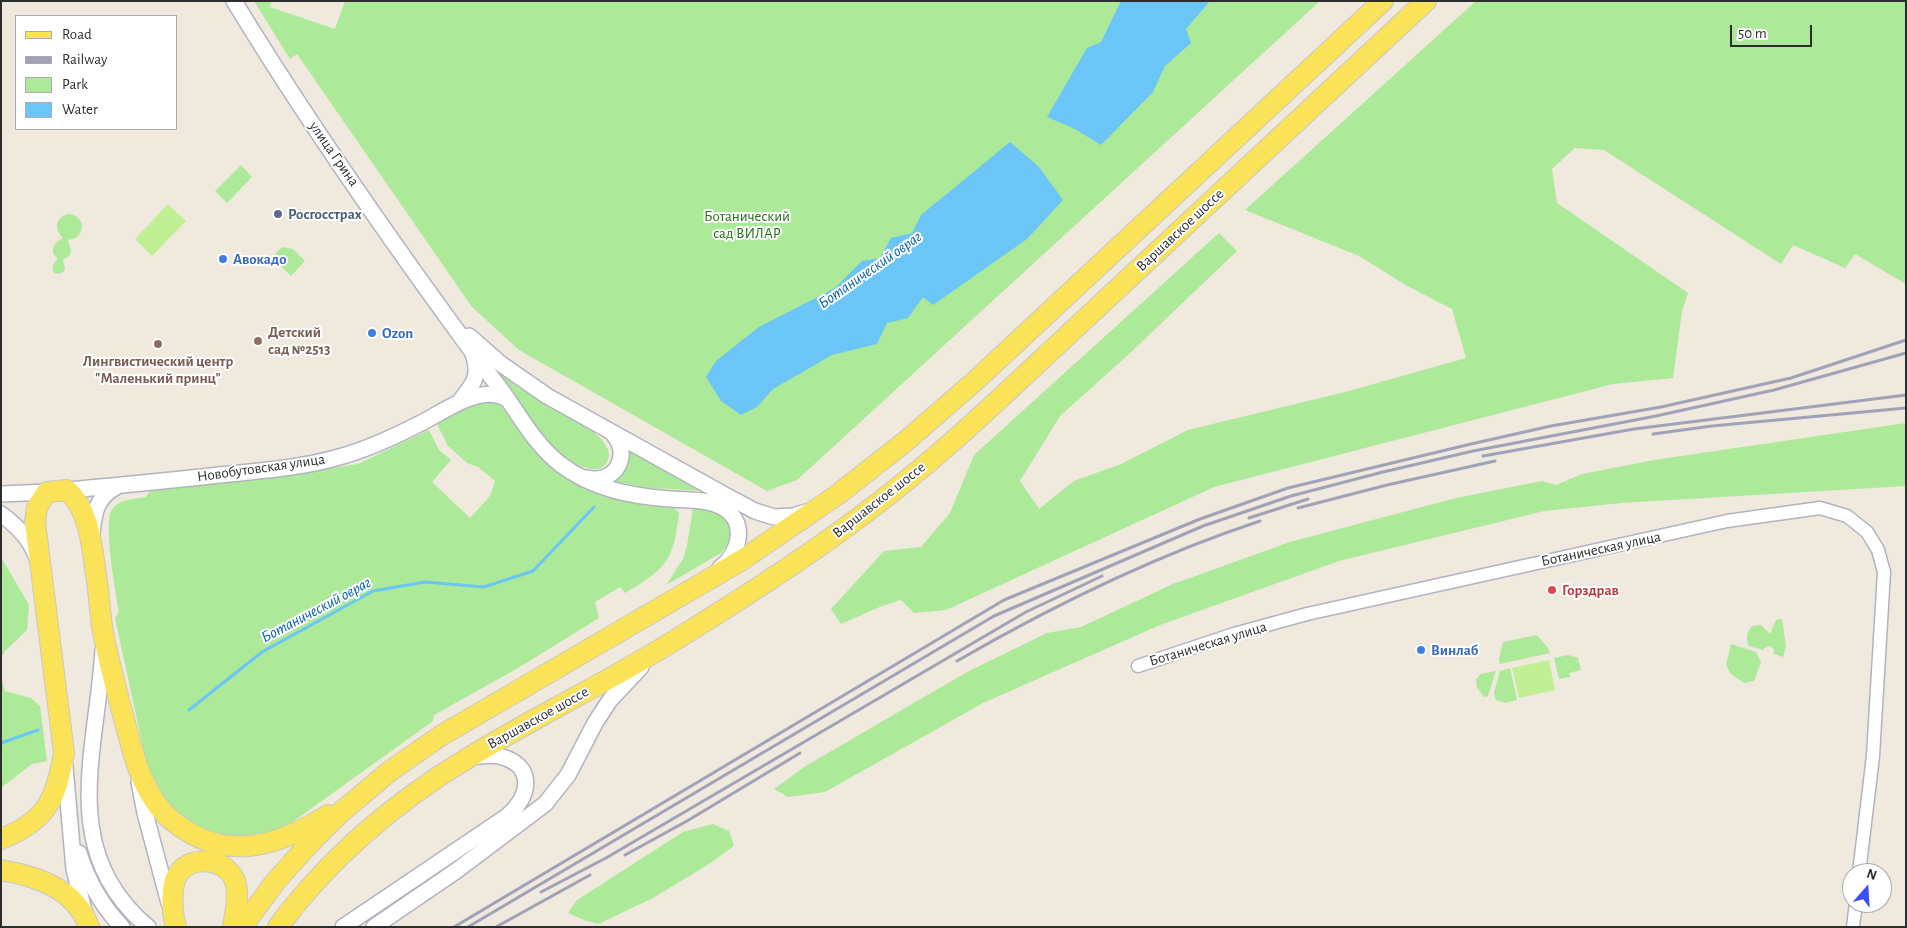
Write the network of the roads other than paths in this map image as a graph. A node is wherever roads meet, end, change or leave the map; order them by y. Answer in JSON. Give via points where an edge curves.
{"nodes":[{"id":1,"x":234,"y":1,"type":"edge"},
{"id":2,"x":1383,"y":1,"type":"edge"},
{"id":3,"x":1426,"y":1,"type":"edge"},
{"id":4,"x":478,"y":351,"type":"junction"},
{"id":5,"x":490,"y":376,"type":"junction"},
{"id":6,"x":474,"y":397,"type":"junction"},
{"id":7,"x":507,"y":399,"type":"junction"},
{"id":8,"x":460,"y":402,"type":"junction"},
{"id":9,"x":612,"y":433,"type":"junction"},
{"id":10,"x":574,"y":473,"type":"junction"},
{"id":11,"x":117,"y":486,"type":"junction"},
{"id":12,"x":67,"y":490,"type":"junction"},
{"id":13,"x":47,"y":492,"type":"junction"},
{"id":14,"x":1,"y":494,"type":"edge"},
{"id":15,"x":837,"y":494,"type":"junction"},
{"id":16,"x":1,"y":514,"type":"edge"},
{"id":17,"x":91,"y":544,"type":"junction"},
{"id":18,"x":41,"y":575,"type":"junction"},
{"id":19,"x":677,"y":599,"type":"junction"},
{"id":20,"x":102,"y":626,"type":"junction"},
{"id":21,"x":667,"y":645,"type":"junction"},
{"id":22,"x":1138,"y":666,"type":"dead end"},
{"id":23,"x":64,"y":753,"type":"junction"},
{"id":24,"x":468,"y":758,"type":"junction"},
{"id":25,"x":135,"y":760,"type":"junction"},
{"id":26,"x":362,"y":794,"type":"junction"},
{"id":27,"x":69,"y":814,"type":"junction"},
{"id":28,"x":1,"y":840,"type":"edge"},
{"id":29,"x":1860,"y":863,"type":"edge"},
{"id":30,"x":1,"y":870,"type":"edge"},
{"id":31,"x":1855,"y":913,"type":"edge"},
{"id":32,"x":174,"y":922,"type":"edge"},
{"id":33,"x":88,"y":923,"type":"edge"},
{"id":34,"x":122,"y":927,"type":"edge"},
{"id":35,"x":148,"y":927,"type":"edge"},
{"id":36,"x":233,"y":927,"type":"edge"},
{"id":37,"x":242,"y":927,"type":"edge"},
{"id":38,"x":278,"y":927,"type":"edge"},
{"id":39,"x":343,"y":927,"type":"edge"},
{"id":40,"x":374,"y":927,"type":"edge"},
{"id":41,"x":1853,"y":927,"type":"edge"}],
"edges":[{"from":1,"to":4,"type":"street","name":"улица Грина","via":[[285,85],[438,305]]},
{"from":2,"to":15,"type":"main road","name":"Варшавское шоссе","via":[[975,381],[906,441]]},
{"from":3,"to":21,"type":"main road","name":"Варшавское шоссе","via":[[955,440],[852,523]]},
{"from":4,"to":5,"type":"street","name":"улица Грина"},
{"from":4,"to":8,"type":"street","via":[[476,378]]},
{"from":4,"to":9,"type":"street","name":"улица Грина"},
{"from":5,"to":6,"type":"street"},
{"from":5,"to":7,"type":"street","name":"улица Грина"},
{"from":6,"to":7,"type":"street","name":"Новобутовская улица","via":[[496,394]]},
{"from":6,"to":8,"type":"street","name":"Новобутовская улица"},
{"from":7,"to":10,"type":"street","name":"улица Грина","via":[[531,435]]},
{"from":8,"to":11,"type":"street","name":"Новобутовская улица","via":[[388,440],[338,458],[253,472]]},
{"from":9,"to":10,"type":"street","via":[[621,447],[621,456],[613,473],[607,478],[593,480]]},
{"from":9,"to":15,"type":"street","name":"улица Грина","via":[[764,515],[793,516]]},
{"from":10,"to":19,"type":"street","via":[[591,483],[626,494],[710,503],[721,506],[732,515],[739,534],[733,554],[726,563]]},
{"from":11,"to":12,"type":"street","name":"Новобутовская улица"},
{"from":11,"to":17,"type":"street","via":[[100,499],[95,508]]},
{"from":12,"to":13,"type":"main road","name":"Новобутовская улица"},
{"from":12,"to":17,"type":"main road","via":[[82,508]]},
{"from":13,"to":14,"type":"street","name":"Новобутовская улица"},
{"from":13,"to":18,"type":"main road","via":[[35,514]]},
{"from":15,"to":19,"type":"main road","name":"Варшавское шоссе","via":[[742,560]]},
{"from":16,"to":18,"type":"street","via":[[28,540]]},
{"from":17,"to":20,"type":"main road"},
{"from":18,"to":23,"type":"main road"},
{"from":19,"to":26,"type":"main road","name":"Варшавское шоссе","via":[[442,735]]},
{"from":20,"to":25,"type":"main road"},
{"from":20,"to":35,"type":"street","via":[[102,667],[88,806],[94,845],[109,882],[127,908]]},
{"from":21,"to":24,"type":"main road","name":"Варшавское шоссе"},
{"from":21,"to":40,"type":"street","via":[[640,667],[610,700],[568,775],[545,804]]},
{"from":22,"to":29,"type":"street","name":"Ботаническая улица","via":[[1307,614],[1727,521],[1820,508],[1847,516],[1867,532],[1878,550],[1884,572],[1874,756]]},
{"from":23,"to":27,"type":"street"},
{"from":23,"to":28,"type":"main road","via":[[59,782],[48,806],[30,824]]},
{"from":24,"to":38,"type":"main road","name":"Варшавское шоссе","via":[[406,800],[361,837],[317,880]]},
{"from":24,"to":39,"type":"street","via":[[497,756],[516,764],[526,780],[520,805]]},
{"from":25,"to":26,"type":"main road","via":[[148,790],[178,826],[199,837],[235,847],[266,844],[283,838]]},
{"from":25,"to":32,"type":"street","via":[[145,814]]},
{"from":26,"to":37,"type":"main road","name":"Варшавское шоссе","via":[[296,858]]},
{"from":27,"to":33,"type":"street","via":[[74,869]]},
{"from":27,"to":34,"type":"street","via":[[78,851],[93,888]]},
{"from":30,"to":33,"type":"main road","via":[[53,884],[70,898]]},
{"from":31,"to":41,"type":"street"},
{"from":32,"to":36,"type":"main road","via":[[176,876],[194,862],[210,862],[227,870],[236,884]]}]}
